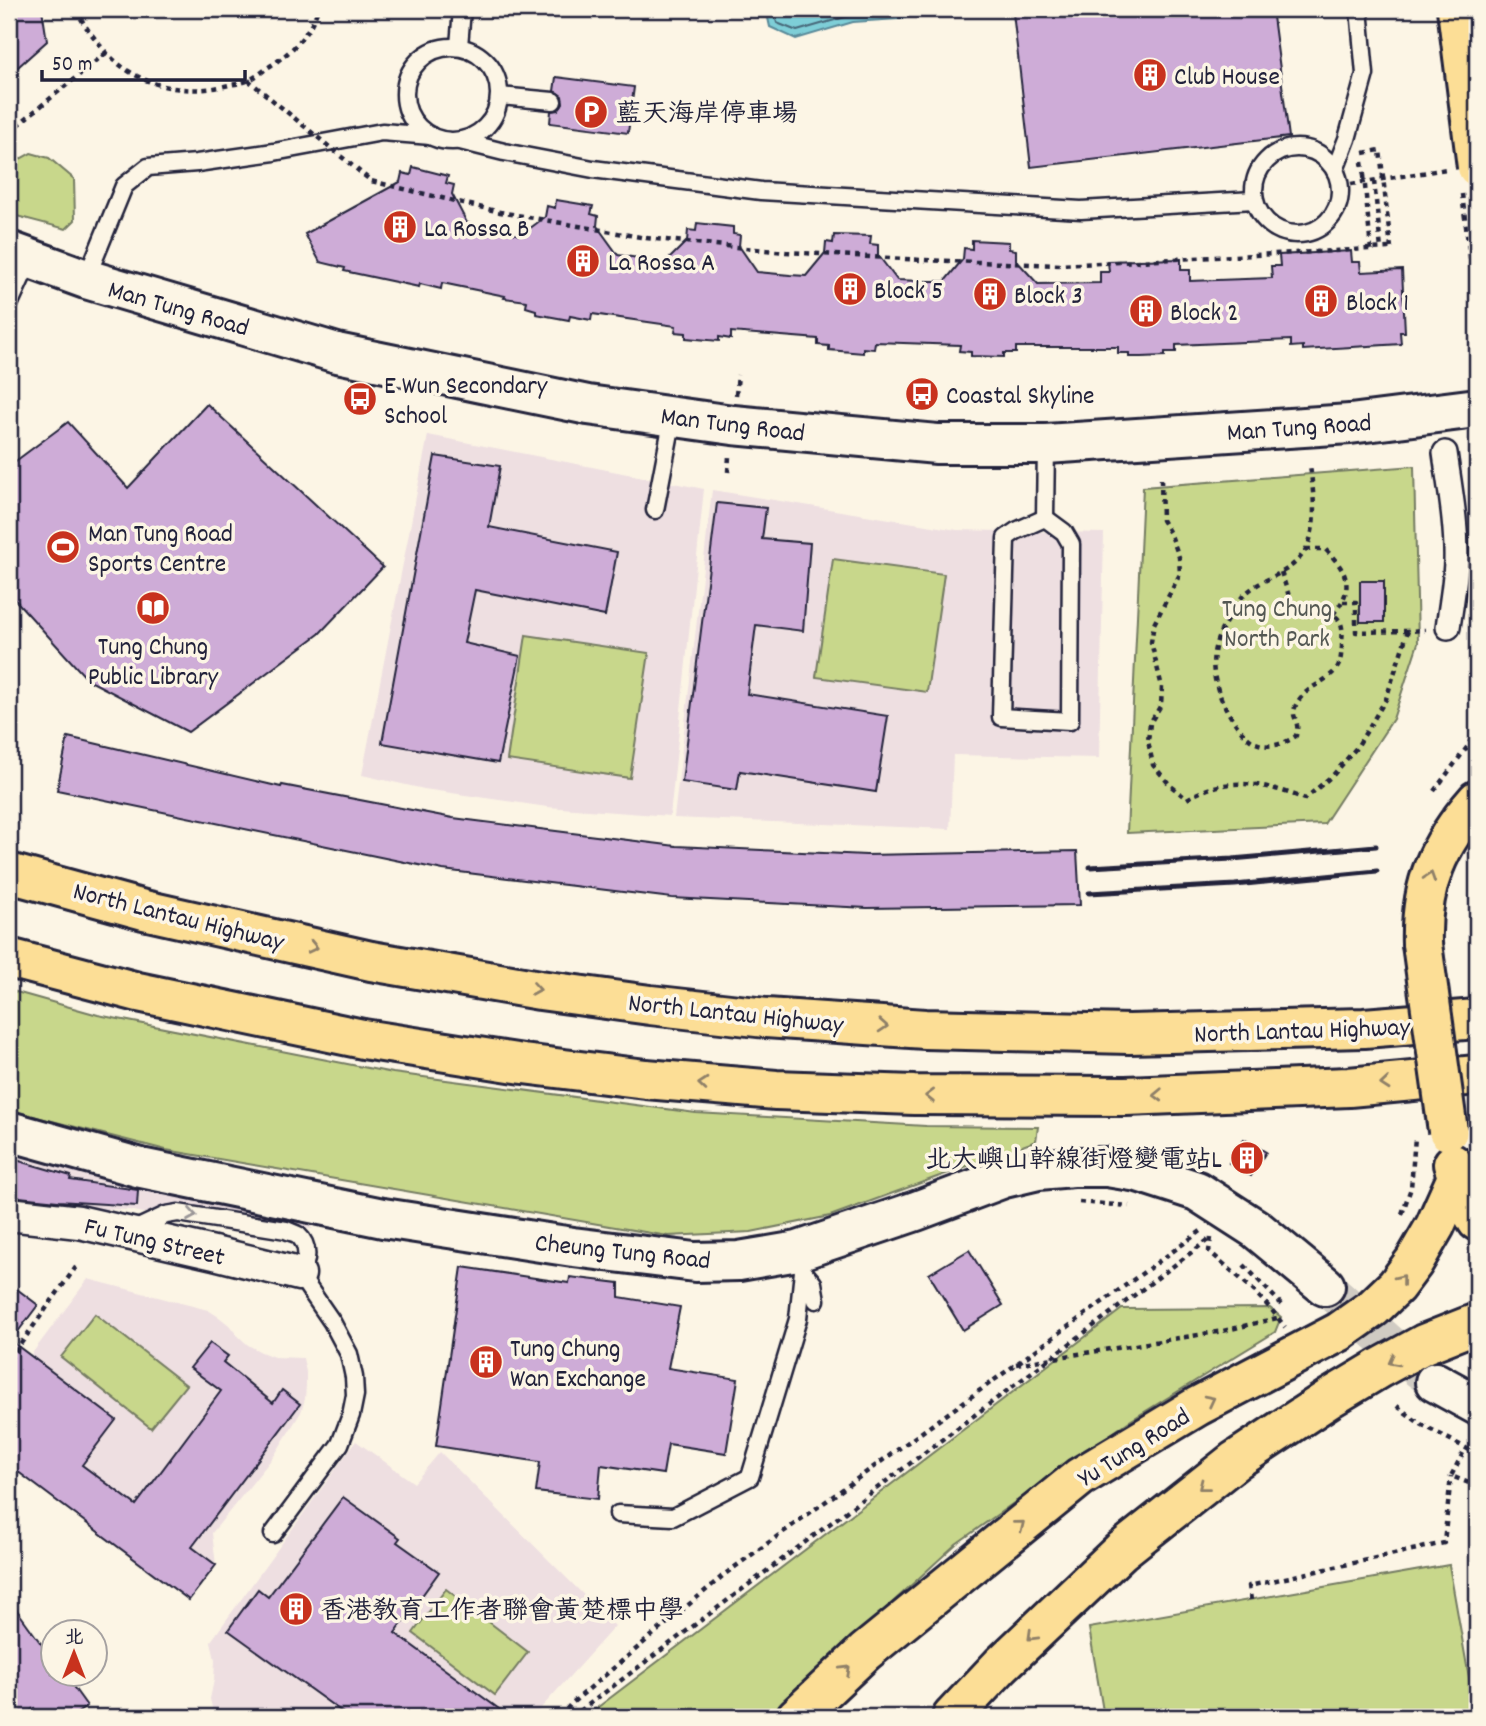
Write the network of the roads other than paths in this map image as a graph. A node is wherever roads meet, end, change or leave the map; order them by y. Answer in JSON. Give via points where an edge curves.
{"nodes":[{"id":1,"x":462,"y":9,"type":"edge"},
{"id":2,"x":1359,"y":9,"type":"edge"},
{"id":3,"x":1457,"y":9,"type":"edge"},
{"id":4,"x":459,"y":46,"type":"junction"},
{"id":5,"x":500,"y":96,"type":"junction"},
{"id":6,"x":553,"y":101,"type":"dead end"},
{"id":7,"x":407,"y":111,"type":"junction"},
{"id":8,"x":491,"y":121,"type":"junction"},
{"id":9,"x":382,"y":132,"type":"junction"},
{"id":10,"x":430,"y":136,"type":"junction"},
{"id":11,"x":460,"y":141,"type":"junction"},
{"id":12,"x":504,"y":152,"type":"junction"},
{"id":13,"x":1464,"y":168,"type":"edge"},
{"id":14,"x":1335,"y":170,"type":"junction"},
{"id":15,"x":1254,"y":200,"type":"junction"},
{"id":16,"x":19,"y":255,"type":"edge"},
{"id":17,"x":86,"y":279,"type":"junction"},
{"id":18,"x":9,"y":305,"type":"edge"},
{"id":19,"x":1477,"y":408,"type":"edge"},
{"id":20,"x":673,"y":417,"type":"junction"},
{"id":21,"x":1046,"y":444,"type":"junction"},
{"id":22,"x":1445,"y":453,"type":"dead end"},
{"id":23,"x":655,"y":510,"type":"dead end"},
{"id":24,"x":1045,"y":518,"type":"junction"},
{"id":25,"x":1448,"y":628,"type":"road end"},
{"id":26,"x":1477,"y":800,"type":"edge"},
{"id":27,"x":9,"y":873,"type":"edge"},
{"id":28,"x":9,"y":958,"type":"edge"},
{"id":29,"x":1477,"y":1019,"type":"edge"},
{"id":30,"x":1477,"y":1076,"type":"edge"},
{"id":31,"x":9,"y":1131,"type":"edge"},
{"id":32,"x":1457,"y":1177,"type":"junction"},
{"id":33,"x":9,"y":1214,"type":"edge"},
{"id":34,"x":1477,"y":1221,"type":"edge"},
{"id":35,"x":800,"y":1261,"type":"junction"},
{"id":36,"x":299,"y":1274,"type":"joint"},
{"id":37,"x":1325,"y":1286,"type":"tunnel mouth"},
{"id":38,"x":816,"y":1300,"type":"dead end"},
{"id":39,"x":1477,"y":1323,"type":"edge"},
{"id":40,"x":1435,"y":1381,"type":"tunnel mouth"},
{"id":41,"x":1477,"y":1405,"type":"edge"},
{"id":42,"x":618,"y":1514,"type":"dead end"},
{"id":43,"x":273,"y":1534,"type":"dead end"},
{"id":44,"x":796,"y":1717,"type":"edge"},
{"id":45,"x":952,"y":1717,"type":"edge"}],
"edges":[{"from":1,"to":4,"type":"lane"},
{"from":2,"to":14,"type":"lane","via":[[1365,74]]},
{"from":3,"to":13,"type":"main road","bridge":true},
{"from":4,"to":5,"type":"lane","via":[[484,58],[496,76]]},
{"from":4,"to":7,"type":"lane","via":[[427,53],[414,64],[406,78]]},
{"from":5,"to":6,"type":"lane"},
{"from":5,"to":8,"type":"lane"},
{"from":7,"to":9,"type":"lane"},
{"from":7,"to":10,"type":"lane"},
{"from":8,"to":11,"type":"lane","via":[[482,131]]},
{"from":8,"to":12,"type":"lane"},
{"from":9,"to":10,"type":"lane"},
{"from":9,"to":17,"type":"lane","via":[[274,152],[148,167],[124,186]]},
{"from":10,"to":11,"type":"lane"},
{"from":11,"to":12,"type":"lane"},
{"from":12,"to":15,"type":"lane","via":[[761,191],[1082,210]]},
{"from":14,"to":15,"type":"lane","via":[[1315,151],[1288,148],[1264,161],[1256,173]]},
{"from":14,"to":15,"type":"lane","via":[[1340,186],[1334,214],[1311,232],[1282,232],[1269,225]]},
{"from":16,"to":17,"type":"street","name":"Man Tung Road"},
{"from":16,"to":18,"type":"lane"},
{"from":17,"to":20,"type":"street","name":"Man Tung Road","via":[[337,353]]},
{"from":19,"to":21,"type":"street","name":"Man Tung Road","via":[[1350,424]]},
{"from":20,"to":21,"type":"street","name":"Man Tung Road","via":[[937,444]]},
{"from":20,"to":23,"type":"lane"},
{"from":21,"to":24,"type":"lane"},
{"from":22,"to":25,"type":"street","via":[[1456,560]]},
{"from":24,"to":24,"type":"lane","via":[[1064,532],[1071,544],[1070,721],[1001,717],[1006,538]]},
{"from":32,"to":26,"type":"main road","one_way":true,"bridge":true,"via":[[1451,1153],[1431,1132],[1421,920],[1429,876],[1439,853]]},
{"from":27,"to":29,"type":"main road","name":"North Lantau Highway","one_way":true,"via":[[144,910],[371,961],[540,990],[766,1018],[925,1029],[1117,1034],[1364,1028]]},
{"from":30,"to":28,"type":"main road","one_way":true,"via":[[1349,1087],[1126,1096],[776,1090],[523,1065],[363,1040],[138,992]]},
{"from":31,"to":35,"type":"street","name":"Cheung Tung Road","via":[[141,1168],[369,1215],[695,1262]]},
{"from":32,"to":34,"type":"main road"},
{"from":44,"to":32,"type":"main road","name":"Yu Tung Road","one_way":true,"via":[[865,1651],[1080,1477],[1198,1406],[1339,1332],[1373,1308],[1414,1262]]},
{"from":33,"to":36,"type":"street","name":"Fu Tung Street","via":[[128,1232]]},
{"from":35,"to":37,"type":"street","name":"Cheung Tung Road","via":[[1004,1178],[1038,1170],[1107,1167],[1138,1171],[1197,1191],[1256,1229]]},
{"from":35,"to":38,"type":"lane","via":[[813,1283]]},
{"from":35,"to":42,"type":"lane","via":[[798,1319],[750,1477],[673,1517]]},
{"from":36,"to":43,"type":"lane","via":[[349,1354],[355,1395],[340,1444]]},
{"from":39,"to":45,"type":"main road","one_way":true,"via":[[1380,1368],[1236,1460],[1121,1551]]},
{"from":40,"to":41,"type":"street"}]}
